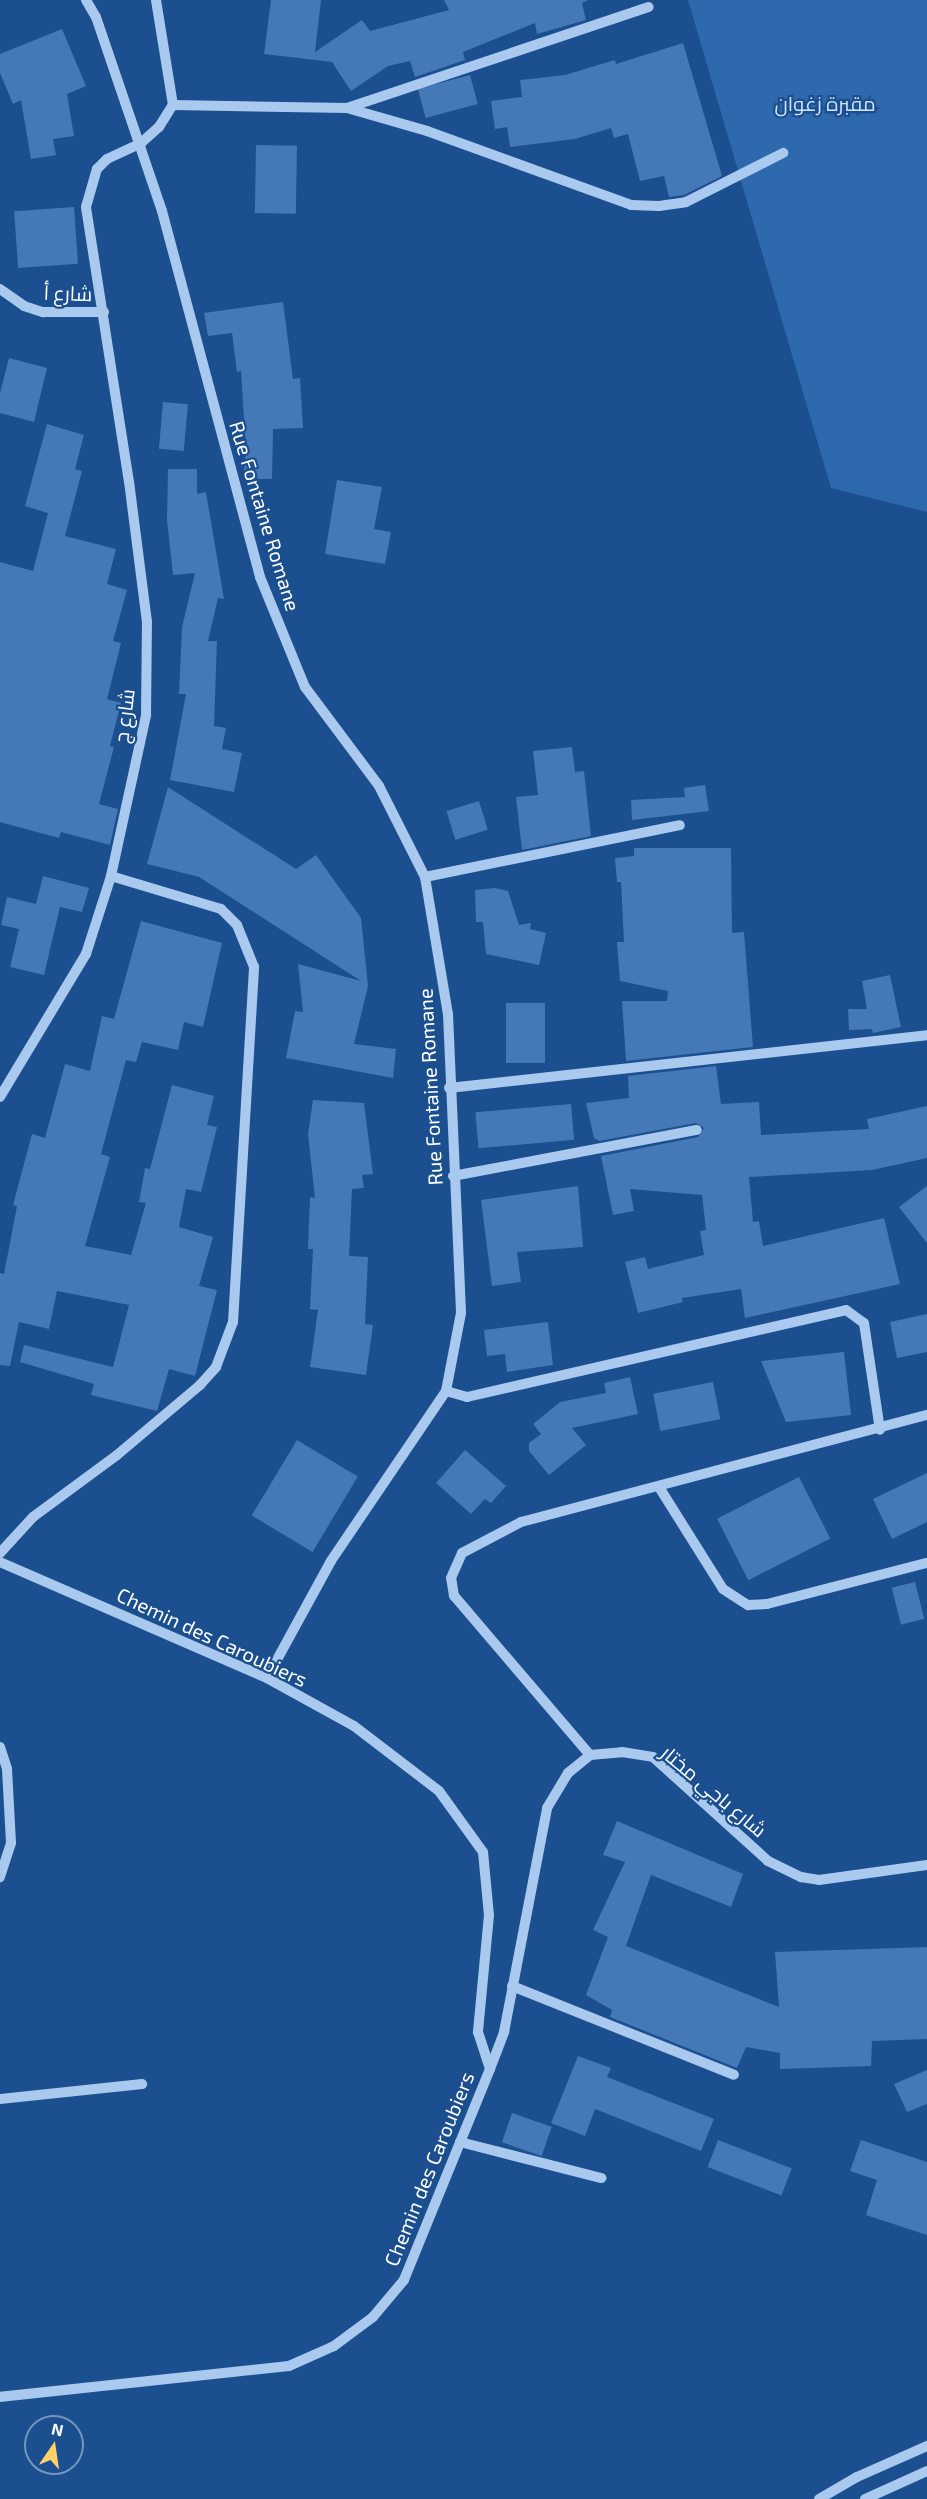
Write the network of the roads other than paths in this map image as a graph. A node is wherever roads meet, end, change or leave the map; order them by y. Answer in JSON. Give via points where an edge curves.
{"nodes":[{"id":1,"x":86,"y":0,"type":"edge"},
{"id":2,"x":156,"y":0,"type":"edge"},
{"id":3,"x":649,"y":6,"type":"dead end"},
{"id":4,"x":173,"y":105,"type":"junction"},
{"id":5,"x":347,"y":108,"type":"junction"},
{"id":6,"x":141,"y":143,"type":"junction"},
{"id":7,"x":783,"y":153,"type":"dead end"},
{"id":8,"x":0,"y":289,"type":"edge"},
{"id":9,"x":104,"y":312,"type":"junction"},
{"id":10,"x":680,"y":825,"type":"dead end"},
{"id":11,"x":111,"y":876,"type":"junction"},
{"id":12,"x":425,"y":877,"type":"junction"},
{"id":13,"x":927,"y":1035,"type":"edge"},
{"id":14,"x":449,"y":1088,"type":"junction"},
{"id":15,"x":0,"y":1097,"type":"edge"},
{"id":16,"x":697,"y":1130,"type":"dead end"},
{"id":17,"x":453,"y":1176,"type":"junction"},
{"id":18,"x":446,"y":1391,"type":"junction"},
{"id":19,"x":927,"y":1415,"type":"edge"},
{"id":20,"x":880,"y":1430,"type":"junction"},
{"id":21,"x":659,"y":1486,"type":"junction"},
{"id":22,"x":0,"y":1553,"type":"edge"},
{"id":23,"x":0,"y":1562,"type":"edge"},
{"id":24,"x":927,"y":1563,"type":"edge"},
{"id":25,"x":267,"y":1678,"type":"junction"},
{"id":26,"x":0,"y":1747,"type":"edge"},
{"id":27,"x":590,"y":1755,"type":"junction"},
{"id":28,"x":927,"y":1865,"type":"edge"},
{"id":29,"x":0,"y":1877,"type":"edge"},
{"id":30,"x":512,"y":1986,"type":"junction"},
{"id":31,"x":490,"y":2069,"type":"junction"},
{"id":32,"x":734,"y":2075,"type":"dead end"},
{"id":33,"x":142,"y":2084,"type":"dead end"},
{"id":34,"x":0,"y":2099,"type":"edge"},
{"id":35,"x":460,"y":2142,"type":"junction"},
{"id":36,"x":602,"y":2178,"type":"dead end"},
{"id":37,"x":0,"y":2397,"type":"edge"},
{"id":38,"x":927,"y":2446,"type":"edge"},
{"id":39,"x":927,"y":2471,"type":"edge"},
{"id":40,"x":819,"y":2499,"type":"edge"},
{"id":41,"x":866,"y":2499,"type":"edge"}],
"edges":[{"from":1,"to":6,"type":"street","name":"Rue Fontaine Romane"},
{"from":2,"to":4,"type":"street"},
{"from":3,"to":5,"type":"street"},
{"from":4,"to":5,"type":"street"},
{"from":4,"to":6,"type":"street","name":"شارع ج","via":[[159,127]]},
{"from":5,"to":7,"type":"street","via":[[427,131],[631,205],[686,202]]},
{"from":6,"to":9,"type":"street","name":"شارع ج","via":[[107,159],[97,169],[87,194]]},
{"from":6,"to":12,"type":"street","name":"Rue Fontaine Romane","via":[[261,577],[305,687],[380,786]]},
{"from":8,"to":9,"type":"street","name":"شارع أ","via":[[24,306],[43,312]]},
{"from":9,"to":11,"type":"street","name":"شارع ج","via":[[147,622],[146,715]]},
{"from":10,"to":12,"type":"street"},
{"from":11,"to":15,"type":"street","name":"شارع ج","via":[[86,954]]},
{"from":11,"to":22,"type":"street","via":[[221,909],[237,925],[254,967],[233,1322],[216,1366],[200,1384],[117,1455],[33,1517]]},
{"from":12,"to":14,"type":"street","name":"Rue Fontaine Romane","via":[[448,1014]]},
{"from":13,"to":14,"type":"street"},
{"from":14,"to":17,"type":"street","name":"Rue Fontaine Romane"},
{"from":16,"to":17,"type":"street"},
{"from":17,"to":18,"type":"street","name":"Rue Fontaine Romane","via":[[461,1312]]},
{"from":18,"to":20,"type":"street","via":[[467,1397],[846,1310],[864,1323]]},
{"from":18,"to":25,"type":"street","name":"Rue Fontaine Romane","via":[[331,1561]]},
{"from":19,"to":20,"type":"street"},
{"from":20,"to":21,"type":"street"},
{"from":21,"to":24,"type":"street","via":[[723,1589],[748,1605],[767,1604]]},
{"from":21,"to":27,"type":"street","via":[[521,1522],[470,1547],[453,1569],[454,1596]]},
{"from":23,"to":25,"type":"street","name":"Chemin des Caroubiers"},
{"from":25,"to":31,"type":"street","name":"Chemin des Caroubiers","via":[[354,1726],[439,1791],[483,1852],[489,1915],[478,2032]]},
{"from":26,"to":29,"type":"street","via":[[6,1769],[11,1843]]},
{"from":27,"to":28,"type":"street","name":"شارع باجي مختار","via":[[622,1752],[652,1757],[768,1861],[801,1877],[819,1880]]},
{"from":27,"to":30,"type":"street","via":[[568,1773],[547,1808]]},
{"from":30,"to":31,"type":"street","via":[[504,2032]]},
{"from":30,"to":32,"type":"street"},
{"from":31,"to":35,"type":"street","name":"Chemin des Caroubiers"},
{"from":33,"to":34,"type":"street"},
{"from":35,"to":36,"type":"street"},
{"from":35,"to":37,"type":"street","name":"Chemin des Caroubiers","via":[[404,2280],[373,2317],[334,2346],[289,2366]]},
{"from":38,"to":40,"type":"street","via":[[857,2477]]},
{"from":39,"to":41,"type":"street"}]}
